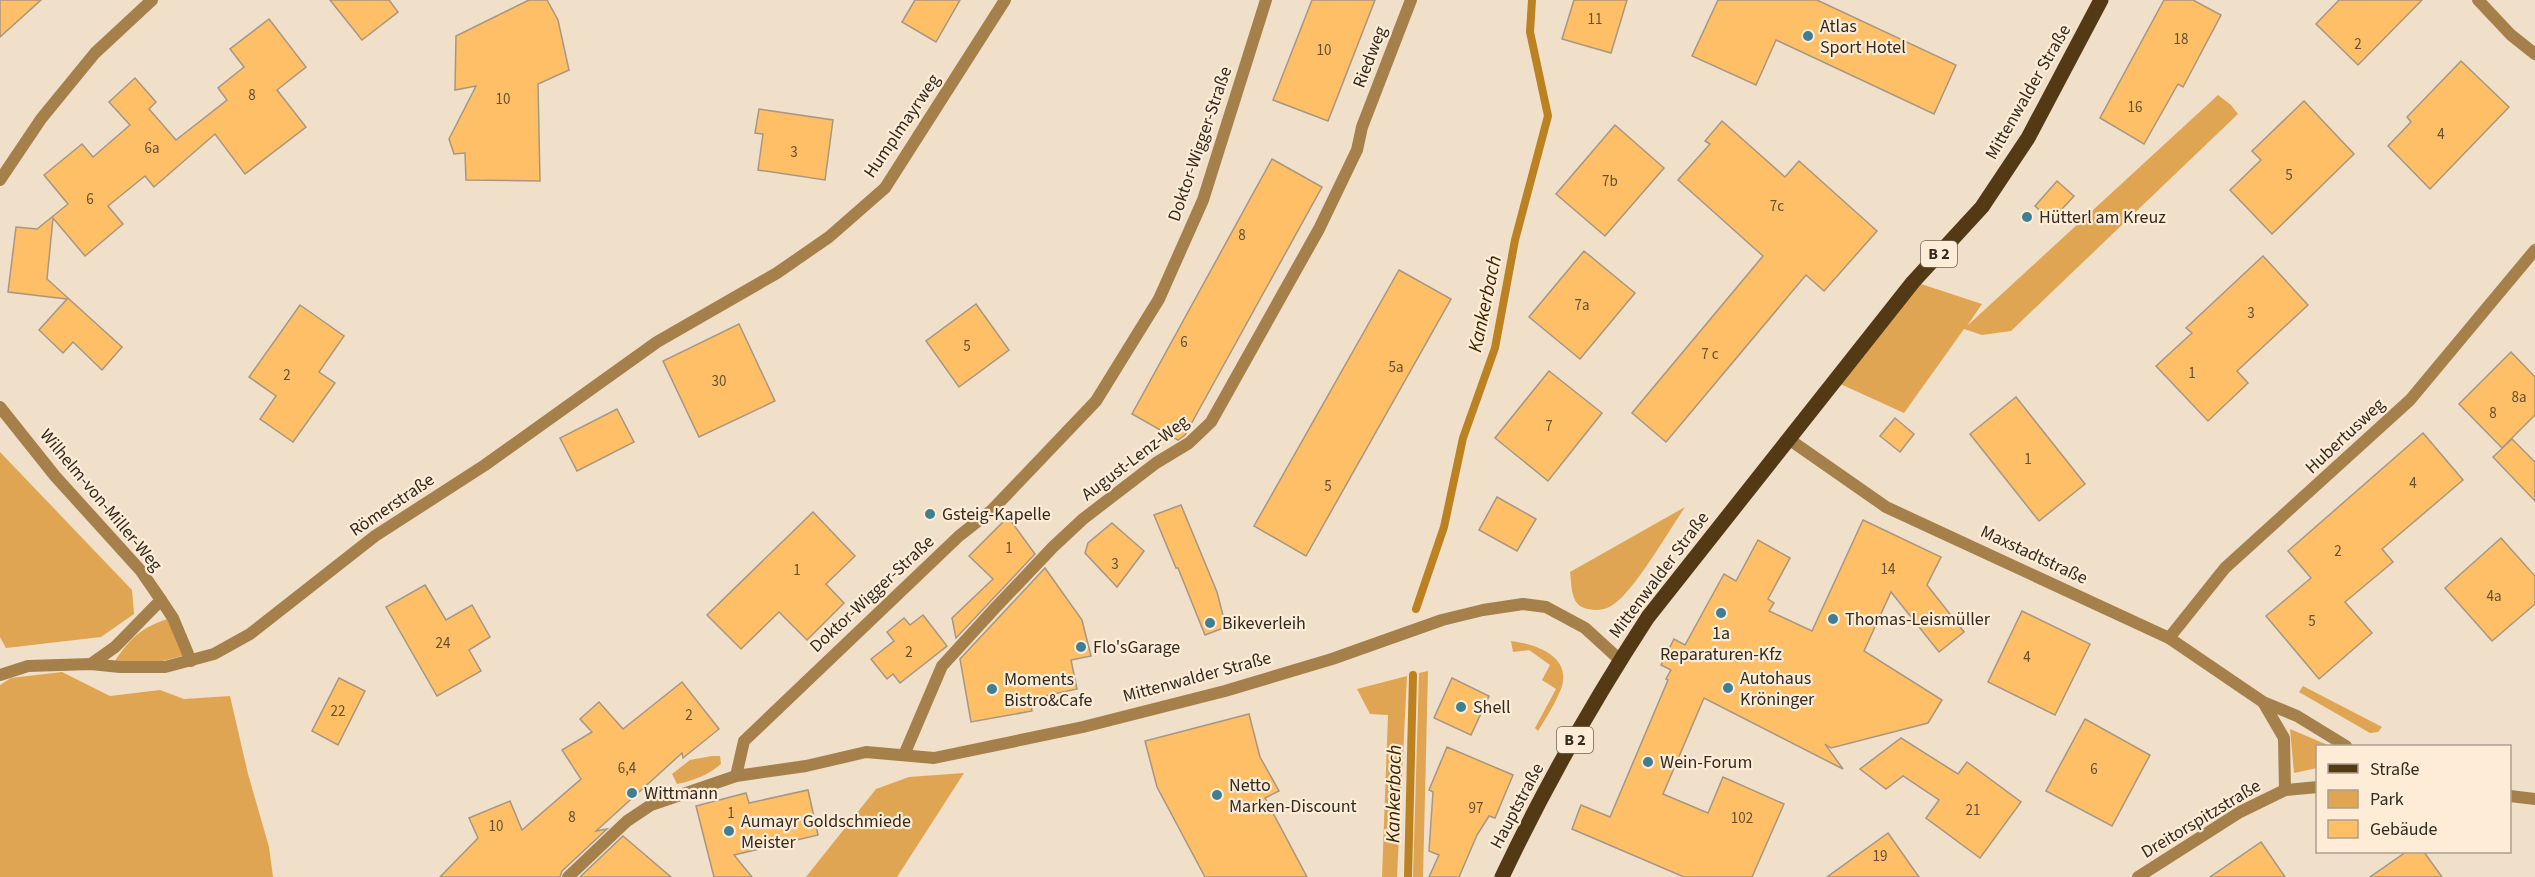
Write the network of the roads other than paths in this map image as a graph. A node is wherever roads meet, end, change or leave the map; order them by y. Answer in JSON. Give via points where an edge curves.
{"nodes":[{"id":1,"x":152,"y":0,"type":"edge"},
{"id":2,"x":1005,"y":0,"type":"edge"},
{"id":3,"x":1266,"y":0,"type":"edge"},
{"id":4,"x":1411,"y":0,"type":"edge"},
{"id":5,"x":2101,"y":0,"type":"edge"},
{"id":6,"x":2478,"y":0,"type":"edge"},
{"id":7,"x":2535,"y":54,"type":"edge"},
{"id":8,"x":1362,"y":127,"type":"joint"},
{"id":9,"x":0,"y":180,"type":"edge"},
{"id":10,"x":2535,"y":250,"type":"edge"},
{"id":11,"x":777,"y":273,"type":"joint"},
{"id":12,"x":0,"y":406,"type":"edge"},
{"id":13,"x":1791,"y":440,"type":"junction"},
{"id":14,"x":161,"y":600,"type":"junction"},
{"id":15,"x":2169,"y":638,"type":"junction"},
{"id":16,"x":1620,"y":660,"type":"junction"},
{"id":17,"x":191,"y":661,"type":"junction"},
{"id":18,"x":92,"y":664,"type":"junction"},
{"id":19,"x":0,"y":675,"type":"edge"},
{"id":20,"x":2263,"y":702,"type":"junction"},
{"id":21,"x":2343,"y":745,"type":"edge"},
{"id":22,"x":903,"y":755,"type":"junction"},
{"id":23,"x":736,"y":776,"type":"junction"},
{"id":24,"x":2316,"y":787,"type":"edge"},
{"id":25,"x":2285,"y":790,"type":"junction"},
{"id":26,"x":2511,"y":796,"type":"edge"},
{"id":27,"x":2535,"y":800,"type":"edge"},
{"id":28,"x":568,"y":877,"type":"edge"},
{"id":29,"x":1502,"y":877,"type":"edge"},
{"id":30,"x":2138,"y":877,"type":"edge"}],
"edges":[{"from":1,"to":9,"type":"street","via":[[95,53],[41,119]]},
{"from":2,"to":11,"type":"street","name":"Humplmayrweg","via":[[885,188],[829,237]]},
{"from":3,"to":23,"type":"street","name":"Doktor-Wigger-Straße","via":[[1203,200],[1159,299],[1096,401],[992,510],[959,536],[744,741]]},
{"from":4,"to":8,"type":"street","name":"Riedweg"},
{"from":5,"to":13,"type":"main road","name":"Mittenwalder Straße","number":"B 2","via":[[2028,138],[1982,207],[1913,282]]},
{"from":6,"to":7,"type":"street"},
{"from":8,"to":22,"type":"street","name":"August-Lenz-Weg","via":[[1357,150],[1319,229],[1211,422],[1189,443],[1083,519],[996,607],[942,666]]},
{"from":10,"to":15,"type":"street","name":"Hubertusweg","via":[[2410,400],[2225,568]]},
{"from":11,"to":17,"type":"street","name":"Römerstraße","via":[[657,342],[485,465],[375,536],[250,634],[214,654]]},
{"from":12,"to":14,"type":"street","name":"Wilhelm-von-Miller-Weg","via":[[55,476],[141,571]]},
{"from":13,"to":15,"type":"street","name":"Maxstadtstraße","via":[[1886,507]]},
{"from":13,"to":16,"type":"main road","name":"Mittenwalder Straße","number":"B 2","via":[[1657,603]]},
{"from":14,"to":17,"type":"street"},
{"from":14,"to":18,"type":"street","name":"Wilhelm-von-Miller-Weg"},
{"from":15,"to":20,"type":"street","name":"Maxstadtstraße"},
{"from":16,"to":22,"type":"street","name":"Mittenwalder Straße","via":[[1585,628],[1546,607],[1523,604],[1442,620],[1332,659],[1083,727],[934,758]]},
{"from":16,"to":29,"type":"main road","name":"Hauptstraße","number":"B 2","via":[[1529,820]]},
{"from":17,"to":18,"type":"street","name":"Römerstraße","via":[[165,667]]},
{"from":18,"to":19,"type":"street","name":"Römerstraße","via":[[28,666]]},
{"from":20,"to":21,"type":"street","name":"Maxstadtstraße","via":[[2297,716]]},
{"from":20,"to":25,"type":"street","name":"Maxstadtstraße","via":[[2284,738]]},
{"from":22,"to":23,"type":"street","name":"Mittenwalder Straße","via":[[866,752]]},
{"from":23,"to":28,"type":"street","name":"Mittenwalder Straße","via":[[651,805],[627,821]]},
{"from":24,"to":25,"type":"street","name":"Dreitorspitzstraße"},
{"from":25,"to":30,"type":"street","name":"Dreitorspitzstraße","via":[[2240,812]]},
{"from":26,"to":27,"type":"street"}]}
